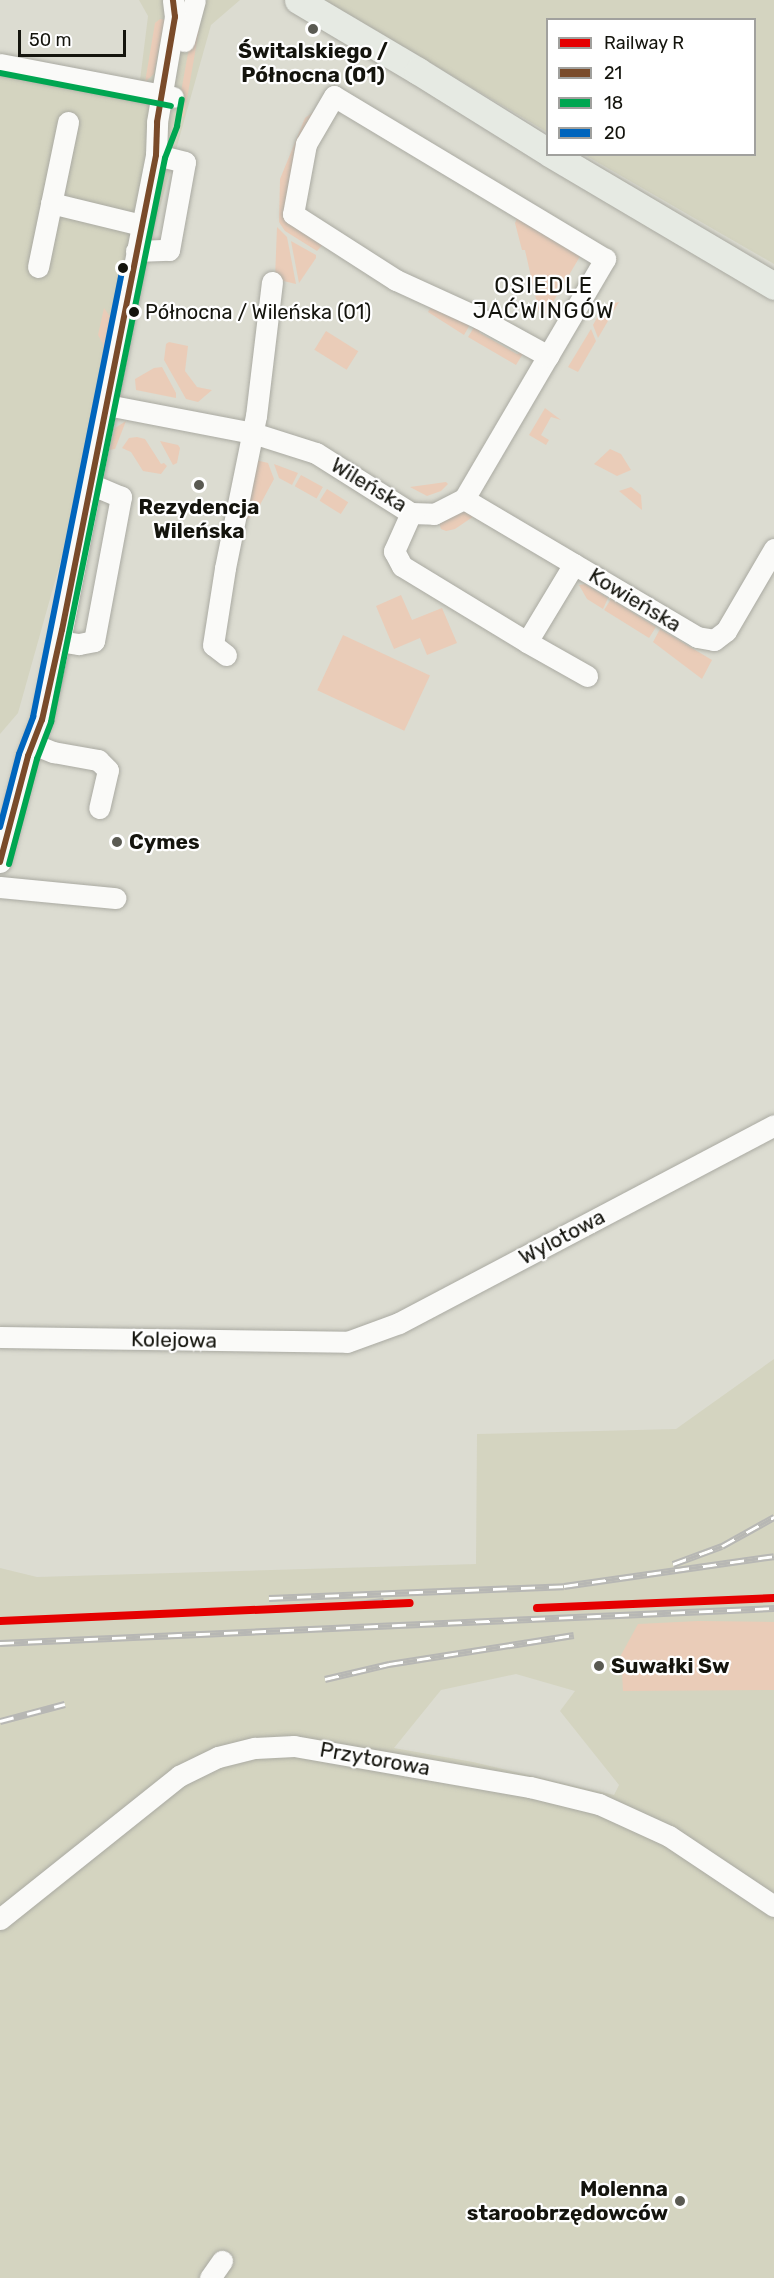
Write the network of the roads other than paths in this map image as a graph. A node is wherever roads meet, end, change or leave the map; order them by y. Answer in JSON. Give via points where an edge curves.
{"nodes":[{"id":1,"x":173,"y":0,"type":"edge"},
{"id":2,"x":195,"y":0,"type":"edge"},
{"id":3,"x":298,"y":0,"type":"edge"},
{"id":4,"x":0,"y":64,"type":"edge"},
{"id":5,"x":167,"y":96,"type":"junction"},
{"id":6,"x":68,"y":122,"type":"dead end"},
{"id":7,"x":546,"y":151,"type":"edge"},
{"id":8,"x":156,"y":155,"type":"junction"},
{"id":9,"x":554,"y":156,"type":"edge"},
{"id":10,"x":51,"y":202,"type":"junction"},
{"id":11,"x":141,"y":225,"type":"junction"},
{"id":12,"x":136,"y":251,"type":"junction"},
{"id":13,"x":38,"y":267,"type":"dead end"},
{"id":14,"x":273,"y":282,"type":"dead end"},
{"id":15,"x":774,"y":286,"type":"edge"},
{"id":16,"x":548,"y":356,"type":"junction"},
{"id":17,"x":106,"y":405,"type":"junction"},
{"id":18,"x":253,"y":433,"type":"junction"},
{"id":19,"x":90,"y":484,"type":"junction"},
{"id":20,"x":464,"y":499,"type":"junction"},
{"id":21,"x":411,"y":513,"type":"junction"},
{"id":22,"x":774,"y":549,"type":"edge"},
{"id":23,"x":574,"y":564,"type":"junction"},
{"id":24,"x":59,"y":641,"type":"junction"},
{"id":25,"x":527,"y":642,"type":"junction"},
{"id":26,"x":226,"y":655,"type":"dead end"},
{"id":27,"x":587,"y":676,"type":"dead end"},
{"id":28,"x":33,"y":744,"type":"junction"},
{"id":29,"x":99,"y":808,"type":"dead end"},
{"id":30,"x":0,"y":862,"type":"edge"},
{"id":31,"x":0,"y":887,"type":"edge"},
{"id":32,"x":115,"y":898,"type":"dead end"},
{"id":33,"x":774,"y":1125,"type":"edge"},
{"id":34,"x":0,"y":1337,"type":"edge"},
{"id":35,"x":347,"y":1342,"type":"joint"},
{"id":36,"x":774,"y":1906,"type":"edge"},
{"id":37,"x":0,"y":1919,"type":"edge"}],
"edges":[{"from":1,"to":5,"type":"street","via":[[175,17]]},
{"from":2,"to":5,"type":"street"},
{"from":3,"to":7,"type":"main road"},
{"from":4,"to":5,"type":"street"},
{"from":5,"to":8,"type":"street"},
{"from":6,"to":10,"type":"street"},
{"from":8,"to":11,"type":"street"},
{"from":8,"to":12,"type":"street","via":[[185,162],[169,250]]},
{"from":9,"to":15,"type":"main road"},
{"from":10,"to":11,"type":"street"},
{"from":10,"to":13,"type":"street"},
{"from":11,"to":12,"type":"street"},
{"from":12,"to":17,"type":"street"},
{"from":14,"to":18,"type":"street"},
{"from":16,"to":16,"type":"street","via":[[605,259],[334,96],[306,144],[293,214],[396,280],[479,318]]},
{"from":16,"to":20,"type":"street"},
{"from":17,"to":18,"type":"street","name":"Wileńska"},
{"from":17,"to":19,"type":"street"},
{"from":18,"to":21,"type":"street","name":"Wileńska","via":[[316,453]]},
{"from":18,"to":26,"type":"street","via":[[213,645]]},
{"from":19,"to":24,"type":"street"},
{"from":19,"to":24,"type":"street","via":[[121,497],[94,641]]},
{"from":20,"to":21,"type":"street","name":"Wileńska","via":[[434,514]]},
{"from":20,"to":23,"type":"street","name":"Kowieńska"},
{"from":21,"to":25,"type":"street","via":[[394,551],[402,566]]},
{"from":22,"to":23,"type":"street","name":"Kowieńska","via":[[726,631],[714,640],[697,637]]},
{"from":23,"to":25,"type":"street"},
{"from":24,"to":28,"type":"street"},
{"from":25,"to":27,"type":"street"},
{"from":28,"to":29,"type":"street","via":[[98,760],[108,770]]},
{"from":28,"to":30,"type":"street"},
{"from":31,"to":32,"type":"street"},
{"from":33,"to":35,"type":"street","name":"Wylotowa","via":[[399,1323]]},
{"from":34,"to":35,"type":"street","name":"Kolejowa"},
{"from":36,"to":37,"type":"street","name":"Przytorowa","via":[[669,1836],[600,1804],[530,1787],[294,1746],[255,1748],[218,1757],[179,1776]]}]}
